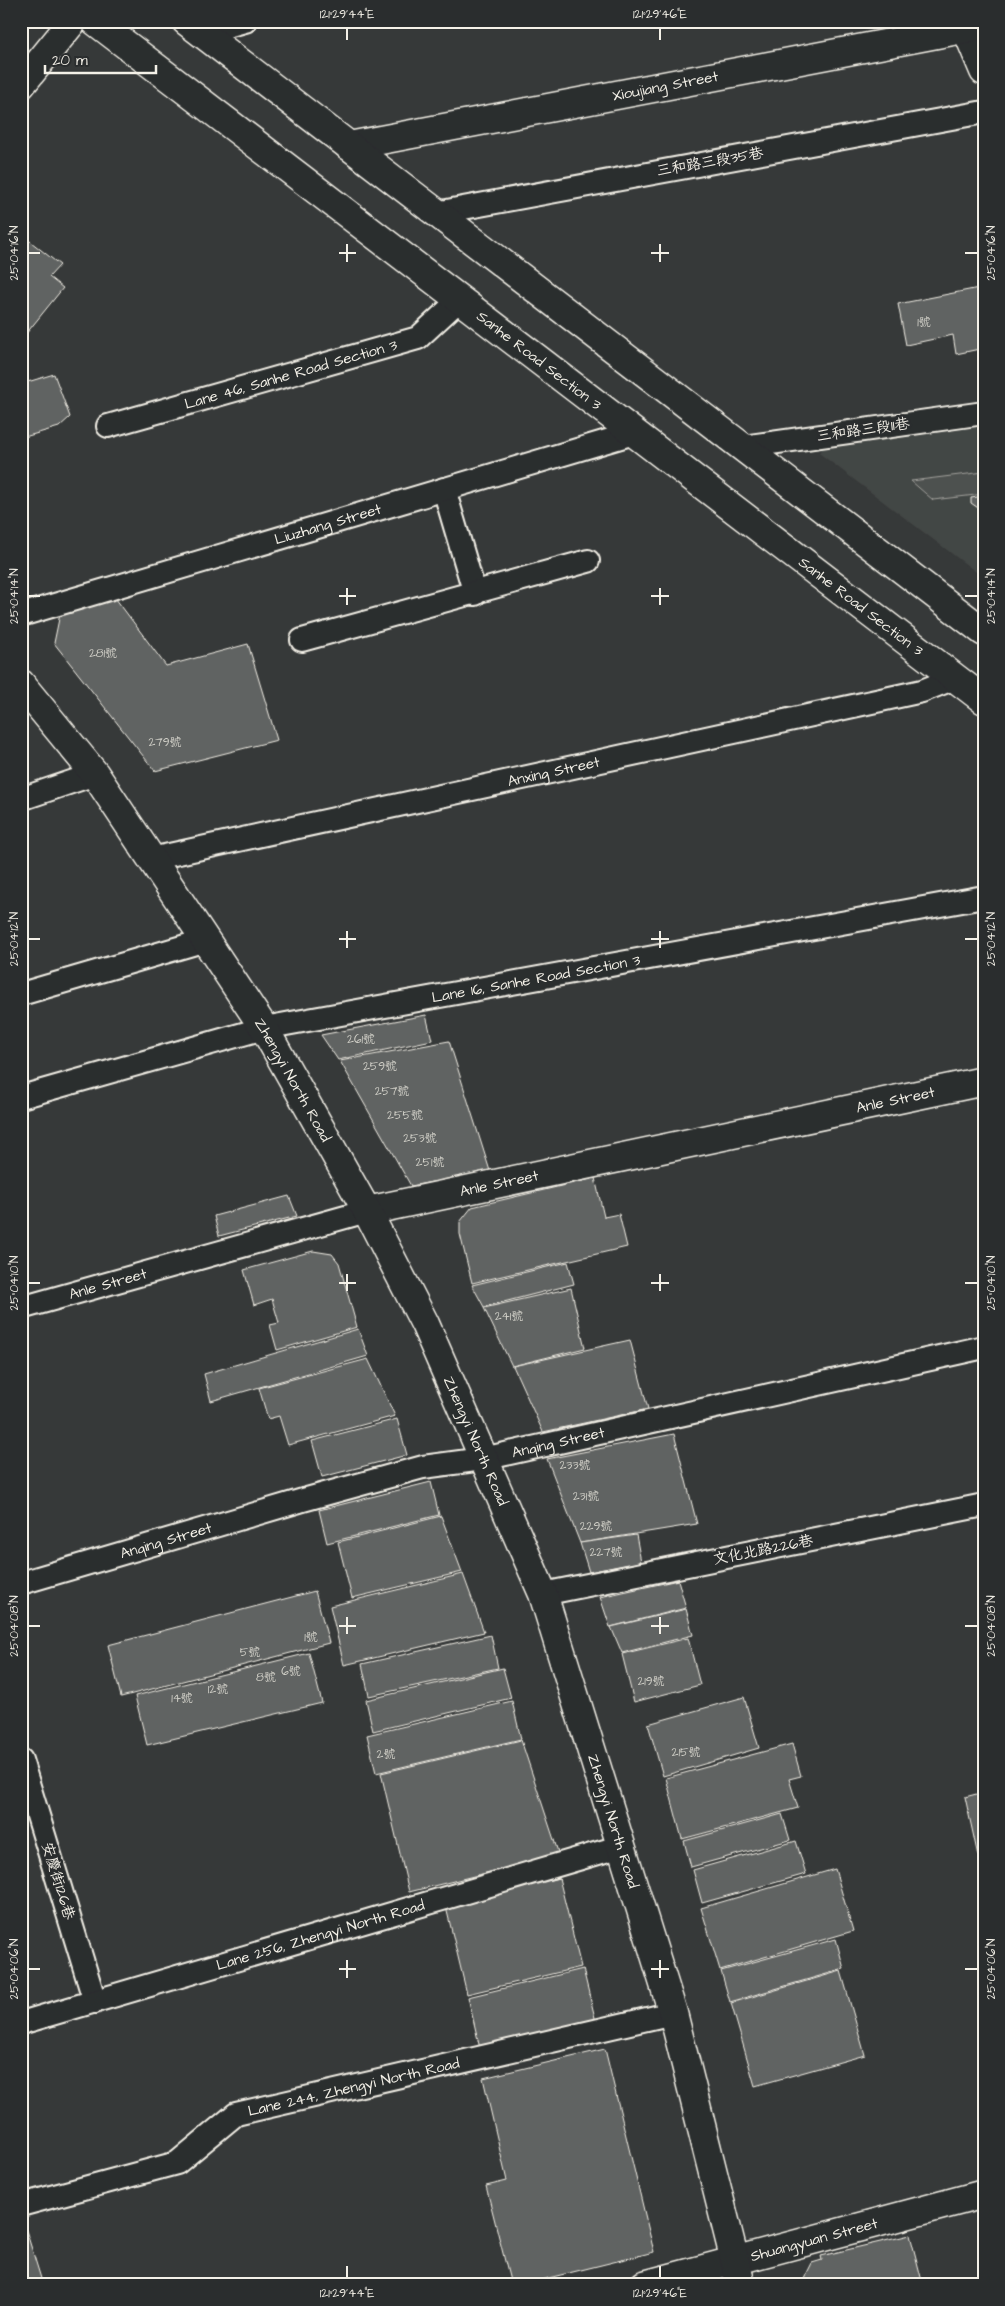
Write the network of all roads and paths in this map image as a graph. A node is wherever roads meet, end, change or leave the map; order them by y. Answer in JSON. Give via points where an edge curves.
{"nodes":[{"id":1,"x":73,"y":21,"type":"edge"},
{"id":2,"x":95,"y":21,"type":"edge"},
{"id":3,"x":245,"y":21,"type":"edge"},
{"id":4,"x":971,"y":25,"type":"edge"},
{"id":5,"x":194,"y":27,"type":"edge"},
{"id":6,"x":984,"y":71,"type":"edge"},
{"id":7,"x":21,"y":85,"type":"edge"},
{"id":8,"x":984,"y":112,"type":"edge"},
{"id":9,"x":349,"y":146,"type":"junction"},
{"id":10,"x":436,"y":212,"type":"junction"},
{"id":11,"x":460,"y":300,"type":"junction"},
{"id":12,"x":984,"y":413,"type":"edge"},
{"id":13,"x":108,"y":426,"type":"dead end"},
{"id":14,"x":634,"y":433,"type":"junction"},
{"id":15,"x":742,"y":447,"type":"junction"},
{"id":16,"x":444,"y":489,"type":"junction"},
{"id":17,"x":588,"y":562,"type":"dead end"},
{"id":18,"x":475,"y":594,"type":"junction"},
{"id":19,"x":21,"y":615,"type":"edge"},
{"id":20,"x":984,"y":632,"type":"edge"},
{"id":21,"x":302,"y":640,"type":"dead end"},
{"id":22,"x":955,"y":678,"type":"junction"},
{"id":23,"x":21,"y":684,"type":"edge"},
{"id":24,"x":984,"y":700,"type":"edge"},
{"id":25,"x":95,"y":774,"type":"junction"},
{"id":26,"x":21,"y":799,"type":"edge"},
{"id":27,"x":151,"y":858,"type":"junction"},
{"id":28,"x":984,"y":897,"type":"edge"},
{"id":29,"x":206,"y":940,"type":"junction"},
{"id":30,"x":21,"y":994,"type":"edge"},
{"id":31,"x":264,"y":1028,"type":"junction"},
{"id":32,"x":984,"y":1082,"type":"edge"},
{"id":33,"x":21,"y":1097,"type":"edge"},
{"id":34,"x":367,"y":1211,"type":"junction"},
{"id":35,"x":21,"y":1308,"type":"edge"},
{"id":36,"x":984,"y":1347,"type":"edge"},
{"id":37,"x":483,"y":1459,"type":"junction"},
{"id":38,"x":984,"y":1506,"type":"edge"},
{"id":39,"x":21,"y":1583,"type":"edge"},
{"id":40,"x":543,"y":1594,"type":"junction"},
{"id":41,"x":21,"y":1760,"type":"edge"},
{"id":42,"x":622,"y":1846,"type":"junction"},
{"id":43,"x":95,"y":2002,"type":"junction"},
{"id":44,"x":673,"y":2013,"type":"junction"},
{"id":45,"x":21,"y":2023,"type":"edge"},
{"id":46,"x":984,"y":2194,"type":"edge"},
{"id":47,"x":21,"y":2205,"type":"edge"},
{"id":48,"x":738,"y":2272,"type":"edge"},
{"id":49,"x":644,"y":2285,"type":"edge"}],
"edges":[{"from":1,"to":7,"type":"street"},
{"from":2,"to":11,"type":"street","name":"Sanhe Road Section 3"},
{"from":3,"to":5,"type":"lane"},
{"from":4,"to":6,"type":"street"},
{"from":4,"to":9,"type":"street","name":"Xioujiang Street"},
{"from":5,"to":9,"type":"street"},
{"from":8,"to":10,"type":"lane","name":"三和路三段35巷"},
{"from":9,"to":10,"type":"street"},
{"from":10,"to":15,"type":"street"},
{"from":11,"to":13,"type":"lane","name":"Lane 46, Sanhe Road Section 3","via":[[418,338]]},
{"from":11,"to":14,"type":"street","name":"Sanhe Road Section 3"},
{"from":12,"to":15,"type":"lane","name":"三和路三段11巷"},
{"from":14,"to":16,"type":"lane","name":"Liuzhang Street"},
{"from":14,"to":22,"type":"street","name":"Sanhe Road Section 3"},
{"from":15,"to":20,"type":"street"},
{"from":16,"to":18,"type":"lane"},
{"from":16,"to":19,"type":"lane","name":"Liuzhang Street"},
{"from":17,"to":18,"type":"lane"},
{"from":18,"to":21,"type":"lane"},
{"from":22,"to":24,"type":"street","name":"Sanhe Road Section 3"},
{"from":22,"to":27,"type":"lane","name":"Anxing Street","via":[[922,691]]},
{"from":23,"to":25,"type":"street","name":"Zhengyi North Road"},
{"from":25,"to":26,"type":"lane"},
{"from":25,"to":27,"type":"street","name":"Zhengyi North Road"},
{"from":27,"to":29,"type":"street","name":"Zhengyi North Road"},
{"from":28,"to":31,"type":"lane","name":"Lane 16, Sanhe Road Section 3"},
{"from":29,"to":30,"type":"lane"},
{"from":29,"to":31,"type":"street","name":"Zhengyi North Road"},
{"from":31,"to":33,"type":"lane","name":"Lane 16, Sanhe Road Section 3"},
{"from":31,"to":34,"type":"street","name":"Zhengyi North Road"},
{"from":32,"to":34,"type":"street","name":"Anle Street"},
{"from":34,"to":35,"type":"lane","name":"Anle Street"},
{"from":34,"to":37,"type":"street","name":"Zhengyi North Road","via":[[425,1324]]},
{"from":36,"to":37,"type":"lane","name":"Anqing Street"},
{"from":37,"to":39,"type":"lane","name":"Anqing Street","via":[[423,1468],[303,1500]]},
{"from":37,"to":40,"type":"street","name":"Zhengyi North Road"},
{"from":38,"to":40,"type":"lane","name":"文化北路226巷"},
{"from":40,"to":42,"type":"street","name":"Zhengyi North Road"},
{"from":41,"to":43,"type":"lane","name":"安慶街126巷"},
{"from":42,"to":43,"type":"lane","name":"Lane 256, Zhengyi North Road"},
{"from":42,"to":44,"type":"street","name":"Zhengyi North Road"},
{"from":43,"to":45,"type":"lane","name":"Lane 256, Zhengyi North Road"},
{"from":44,"to":47,"type":"lane","name":"Lane 244, Zhengyi North Road","via":[[236,2114],[176,2163]]},
{"from":44,"to":48,"type":"street","name":"Zhengyi North Road"},
{"from":46,"to":48,"type":"street","name":"Shuangyuan Street"},
{"from":48,"to":49,"type":"street","name":"Shuangyuan Street"}]}
